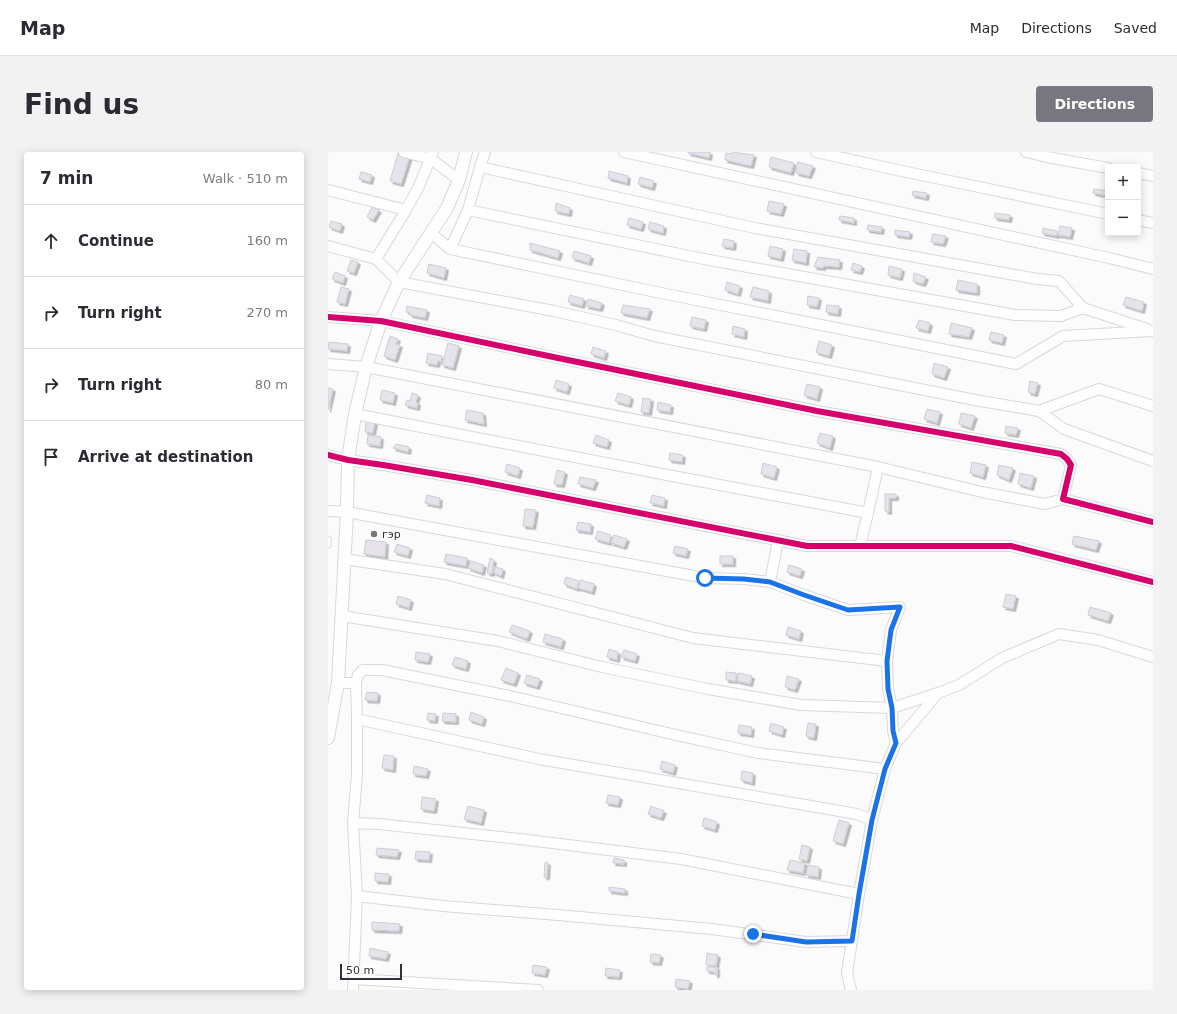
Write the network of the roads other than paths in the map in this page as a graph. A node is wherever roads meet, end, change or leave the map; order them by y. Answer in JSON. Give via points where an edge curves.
{"nodes":[{"id":1,"x":404,"y":152,"type":"edge"},
{"id":2,"x":466,"y":152,"type":"edge"},
{"id":3,"x":485,"y":152,"type":"edge"},
{"id":4,"x":624,"y":152,"type":"edge"},
{"id":5,"x":816,"y":152,"type":"edge"},
{"id":6,"x":1026,"y":152,"type":"edge"},
{"id":7,"x":432,"y":156,"type":"edge"},
{"id":8,"x":480,"y":167,"type":"junction"},
{"id":9,"x":1105,"y":167,"type":"edge"},
{"id":10,"x":1141,"y":174,"type":"edge"},
{"id":11,"x":1153,"y":176,"type":"edge"},
{"id":12,"x":459,"y":180,"type":"junction"},
{"id":13,"x":328,"y":190,"type":"edge"},
{"id":14,"x":406,"y":210,"type":"junction"},
{"id":15,"x":468,"y":210,"type":"junction"},
{"id":16,"x":1105,"y":213,"type":"edge"},
{"id":17,"x":1141,"y":221,"type":"edge"},
{"id":18,"x":1153,"y":223,"type":"edge"},
{"id":19,"x":431,"y":233,"type":"junction"},
{"id":20,"x":328,"y":246,"type":"edge"},
{"id":21,"x":450,"y":249,"type":"junction"},
{"id":22,"x":376,"y":259,"type":"junction"},
{"id":23,"x":1153,"y":268,"type":"edge"},
{"id":24,"x":399,"y":282,"type":"junction"},
{"id":25,"x":1083,"y":308,"type":"junction"},
{"id":26,"x":328,"y":317,"type":"edge"},
{"id":27,"x":381,"y":321,"type":"junction"},
{"id":28,"x":1153,"y":331,"type":"edge"},
{"id":29,"x":328,"y":364,"type":"edge"},
{"id":30,"x":366,"y":367,"type":"junction"},
{"id":31,"x":1153,"y":406,"type":"edge"},
{"id":32,"x":1039,"y":411,"type":"junction"},
{"id":33,"x":355,"y":414,"type":"junction"},
{"id":34,"x":328,"y":455,"type":"edge"},
{"id":35,"x":348,"y":460,"type":"junction"},
{"id":36,"x":1153,"y":461,"type":"edge"},
{"id":37,"x":878,"y":467,"type":"junction"},
{"id":38,"x":1063,"y":499,"type":"junction"},
{"id":39,"x":328,"y":511,"type":"edge"},
{"id":40,"x":347,"y":512,"type":"junction"},
{"id":41,"x":868,"y":513,"type":"junction"},
{"id":42,"x":1153,"y":522,"type":"edge"},
{"id":43,"x":328,"y":539,"type":"edge"},
{"id":44,"x":778,"y":540,"type":"junction"},
{"id":45,"x":328,"y":545,"type":"edge"},
{"id":46,"x":860,"y":546,"type":"junction"},
{"id":47,"x":344,"y":559,"type":"junction"},
{"id":48,"x":770,"y":582,"type":"junction"},
{"id":49,"x":1153,"y":582,"type":"edge"},
{"id":50,"x":342,"y":616,"type":"junction"},
{"id":51,"x":1153,"y":657,"type":"edge"},
{"id":52,"x":887,"y":661,"type":"junction"},
{"id":53,"x":338,"y":683,"type":"junction"},
{"id":54,"x":356,"y":683,"type":"junction"},
{"id":55,"x":938,"y":693,"type":"junction"},
{"id":56,"x":892,"y":708,"type":"junction"},
{"id":57,"x":330,"y":718,"type":"edge"},
{"id":58,"x":357,"y":719,"type":"junction"},
{"id":59,"x":328,"y":738,"type":"edge"},
{"id":60,"x":896,"y":743,"type":"junction"},
{"id":61,"x":885,"y":769,"type":"junction"},
{"id":62,"x":872,"y":820,"type":"junction"},
{"id":63,"x":354,"y":823,"type":"junction"},
{"id":64,"x":859,"y":894,"type":"junction"},
{"id":65,"x":357,"y":896,"type":"junction"},
{"id":66,"x":852,"y":941,"type":"junction"},
{"id":67,"x":354,"y":979,"type":"junction"},
{"id":68,"x":353,"y":990,"type":"edge"},
{"id":69,"x":538,"y":990,"type":"edge"},
{"id":70,"x":852,"y":990,"type":"edge"}],
"edges":[{"from":1,"to":7,"type":"street"},
{"from":2,"to":12,"type":"street"},
{"from":3,"to":8,"type":"street"},
{"from":4,"to":23,"type":"street"},
{"from":5,"to":16,"type":"street"},
{"from":6,"to":9,"type":"street"},
{"from":7,"to":12,"type":"street"},
{"from":7,"to":14,"type":"street"},
{"from":8,"to":15,"type":"street"},
{"from":8,"to":25,"type":"street","via":[[755,228],[1059,281]]},
{"from":10,"to":11,"type":"street"},
{"from":12,"to":19,"type":"street","via":[[447,208]]},
{"from":13,"to":14,"type":"street"},
{"from":14,"to":22,"type":"street"},
{"from":15,"to":21,"type":"street"},
{"from":15,"to":25,"type":"street","via":[[704,259],[1015,316],[1061,316]]},
{"from":17,"to":18,"type":"street"},
{"from":19,"to":21,"type":"street"},
{"from":19,"to":24,"type":"street"},
{"from":20,"to":22,"type":"street"},
{"from":21,"to":28,"type":"street","via":[[1016,364],[1063,336]]},
{"from":22,"to":24,"type":"street"},
{"from":24,"to":27,"type":"street"},
{"from":24,"to":32,"type":"street","via":[[554,311],[654,336]]},
{"from":25,"to":28,"type":"street"},
{"from":26,"to":27,"type":"street"},
{"from":27,"to":30,"type":"street"},
{"from":27,"to":38,"type":"street","via":[[817,411],[1061,454],[1071,465]]},
{"from":29,"to":30,"type":"street"},
{"from":30,"to":33,"type":"street"},
{"from":30,"to":37,"type":"street"},
{"from":31,"to":32,"type":"street","via":[[1100,389]]},
{"from":32,"to":36,"type":"street","via":[[1064,429]]},
{"from":33,"to":35,"type":"street"},
{"from":33,"to":41,"type":"street"},
{"from":34,"to":35,"type":"street"},
{"from":35,"to":40,"type":"street"},
{"from":35,"to":44,"type":"street","via":[[472,480]]},
{"from":37,"to":38,"type":"street","via":[[1045,504]]},
{"from":37,"to":41,"type":"street"},
{"from":38,"to":42,"type":"street"},
{"from":39,"to":40,"type":"street"},
{"from":40,"to":47,"type":"street"},
{"from":40,"to":48,"type":"street","via":[[705,578]]},
{"from":41,"to":46,"type":"street"},
{"from":43,"to":45,"type":"lane"},
{"from":44,"to":46,"type":"street","via":[[807,546]]},
{"from":44,"to":48,"type":"street"},
{"from":46,"to":49,"type":"street","via":[[1010,546]]},
{"from":47,"to":50,"type":"street"},
{"from":47,"to":52,"type":"street","via":[[445,574],[693,638]]},
{"from":48,"to":52,"type":"street","via":[[848,610],[900,607],[891,630]]},
{"from":50,"to":53,"type":"street"},
{"from":50,"to":56,"type":"street","via":[[498,641],[602,667],[801,705]]},
{"from":51,"to":55,"type":"street","via":[[1098,640],[1059,634],[1002,658],[959,686]]},
{"from":52,"to":56,"type":"street"},
{"from":53,"to":54,"type":"street"},
{"from":53,"to":57,"type":"street"},
{"from":54,"to":58,"type":"street"},
{"from":54,"to":61,"type":"street","via":[[363,670],[382,670],[510,696],[758,754]]},
{"from":55,"to":56,"type":"street"},
{"from":55,"to":60,"type":"street"},
{"from":56,"to":60,"type":"street"},
{"from":57,"to":59,"type":"street"},
{"from":58,"to":62,"type":"street","via":[[539,759],[857,814]]},
{"from":58,"to":63,"type":"street"},
{"from":60,"to":61,"type":"street"},
{"from":61,"to":62,"type":"street"},
{"from":62,"to":64,"type":"street"},
{"from":63,"to":64,"type":"street","via":[[520,839],[681,859]]},
{"from":63,"to":65,"type":"street"},
{"from":64,"to":66,"type":"street"},
{"from":65,"to":66,"type":"street","via":[[712,929],[806,942]]},
{"from":65,"to":67,"type":"street"},
{"from":66,"to":70,"type":"street","via":[[847,973]]},
{"from":67,"to":68,"type":"street"},
{"from":67,"to":69,"type":"street"}]}
